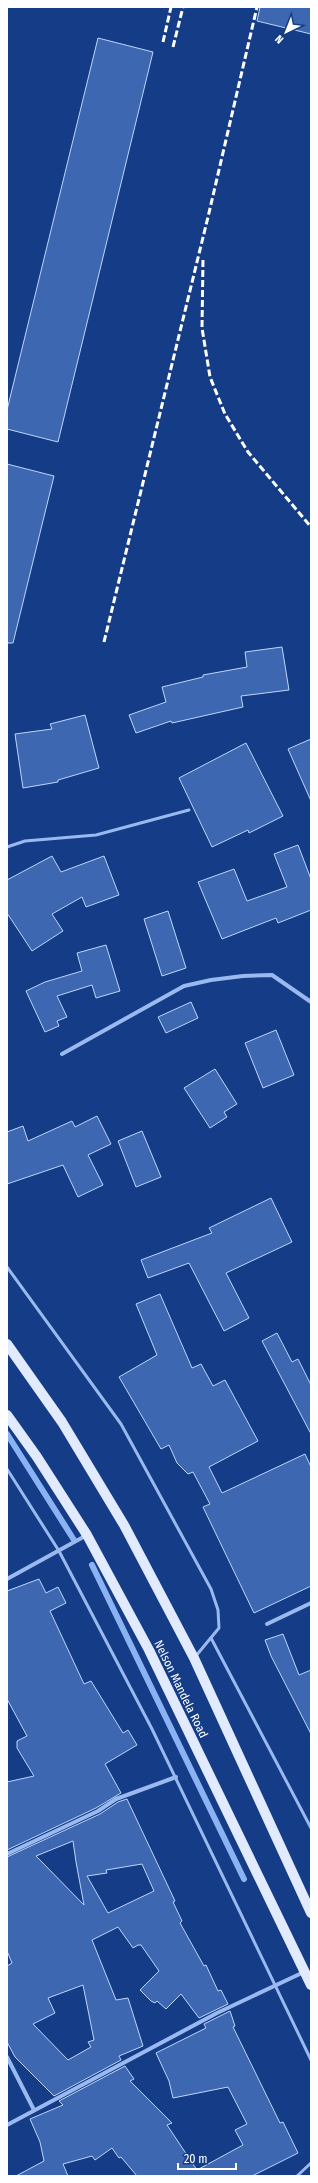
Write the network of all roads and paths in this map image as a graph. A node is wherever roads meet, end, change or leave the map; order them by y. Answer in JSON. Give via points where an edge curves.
{"nodes":[{"id":1,"x":189,"y":810,"type":"dead end"},
{"id":2,"x":7,"y":847,"type":"edge"},
{"id":3,"x":311,"y":1002,"type":"edge"},
{"id":4,"x":62,"y":1054,"type":"dead end"},
{"id":5,"x":7,"y":1267,"type":"edge"},
{"id":6,"x":7,"y":1344,"type":"edge"},
{"id":7,"x":7,"y":1415,"type":"edge"},
{"id":8,"x":7,"y":1469,"type":"edge"},
{"id":9,"x":87,"y":1535,"type":"junction"},
{"id":10,"x":59,"y":1551,"type":"junction"},
{"id":11,"x":7,"y":1579,"type":"edge"},
{"id":12,"x":311,"y":1602,"type":"edge"},
{"id":13,"x":267,"y":1624,"type":"dead end"},
{"id":14,"x":211,"y":1638,"type":"junction"},
{"id":15,"x":194,"y":1658,"type":"junction"},
{"id":16,"x":176,"y":1777,"type":"junction"},
{"id":17,"x":311,"y":1828,"type":"edge"},
{"id":18,"x":7,"y":1854,"type":"edge"},
{"id":19,"x":311,"y":1913,"type":"edge"},
{"id":20,"x":305,"y":1972,"type":"junction"},
{"id":21,"x":276,"y":1985,"type":"junction"},
{"id":22,"x":311,"y":1985,"type":"edge"},
{"id":23,"x":7,"y":2057,"type":"edge"},
{"id":24,"x":311,"y":2060,"type":"edge"},
{"id":25,"x":34,"y":2110,"type":"junction"},
{"id":26,"x":7,"y":2125,"type":"edge"},
{"id":27,"x":311,"y":2163,"type":"edge"},
{"id":28,"x":297,"y":2176,"type":"edge"}],
"edges":[{"from":1,"to":2,"type":"lane","via":[[96,835],[25,841]]},
{"from":3,"to":4,"type":"street","via":[[272,975],[211,980],[184,986]]},
{"from":5,"to":14,"type":"lane","via":[[125,1431],[211,1589],[218,1610],[220,1628]]},
{"from":6,"to":15,"type":"main road","name":"Nelson Mandela Road","via":[[66,1428],[124,1526]]},
{"from":7,"to":9,"type":"main road","name":"Nelson Mandela Road"},
{"from":8,"to":10,"type":"lane"},
{"from":9,"to":10,"type":"street"},
{"from":9,"to":20,"type":"main road","name":"Nelson Mandela Road","via":[[148,1650]]},
{"from":10,"to":11,"type":"street"},
{"from":10,"to":16,"type":"lane"},
{"from":12,"to":13,"type":"street"},
{"from":14,"to":15,"type":"lane"},
{"from":14,"to":17,"type":"lane"},
{"from":15,"to":19,"type":"main road","name":"Nelson Mandela Road"},
{"from":16,"to":18,"type":"street","via":[[116,1799],[98,1811]]},
{"from":16,"to":21,"type":"lane"},
{"from":20,"to":21,"type":"street"},
{"from":20,"to":22,"type":"main road","name":"Nelson Mandela Road"},
{"from":21,"to":24,"type":"lane"},
{"from":21,"to":25,"type":"street","via":[[216,2013]]},
{"from":23,"to":25,"type":"street"},
{"from":25,"to":26,"type":"street"},
{"from":27,"to":28,"type":"lane"}]}
